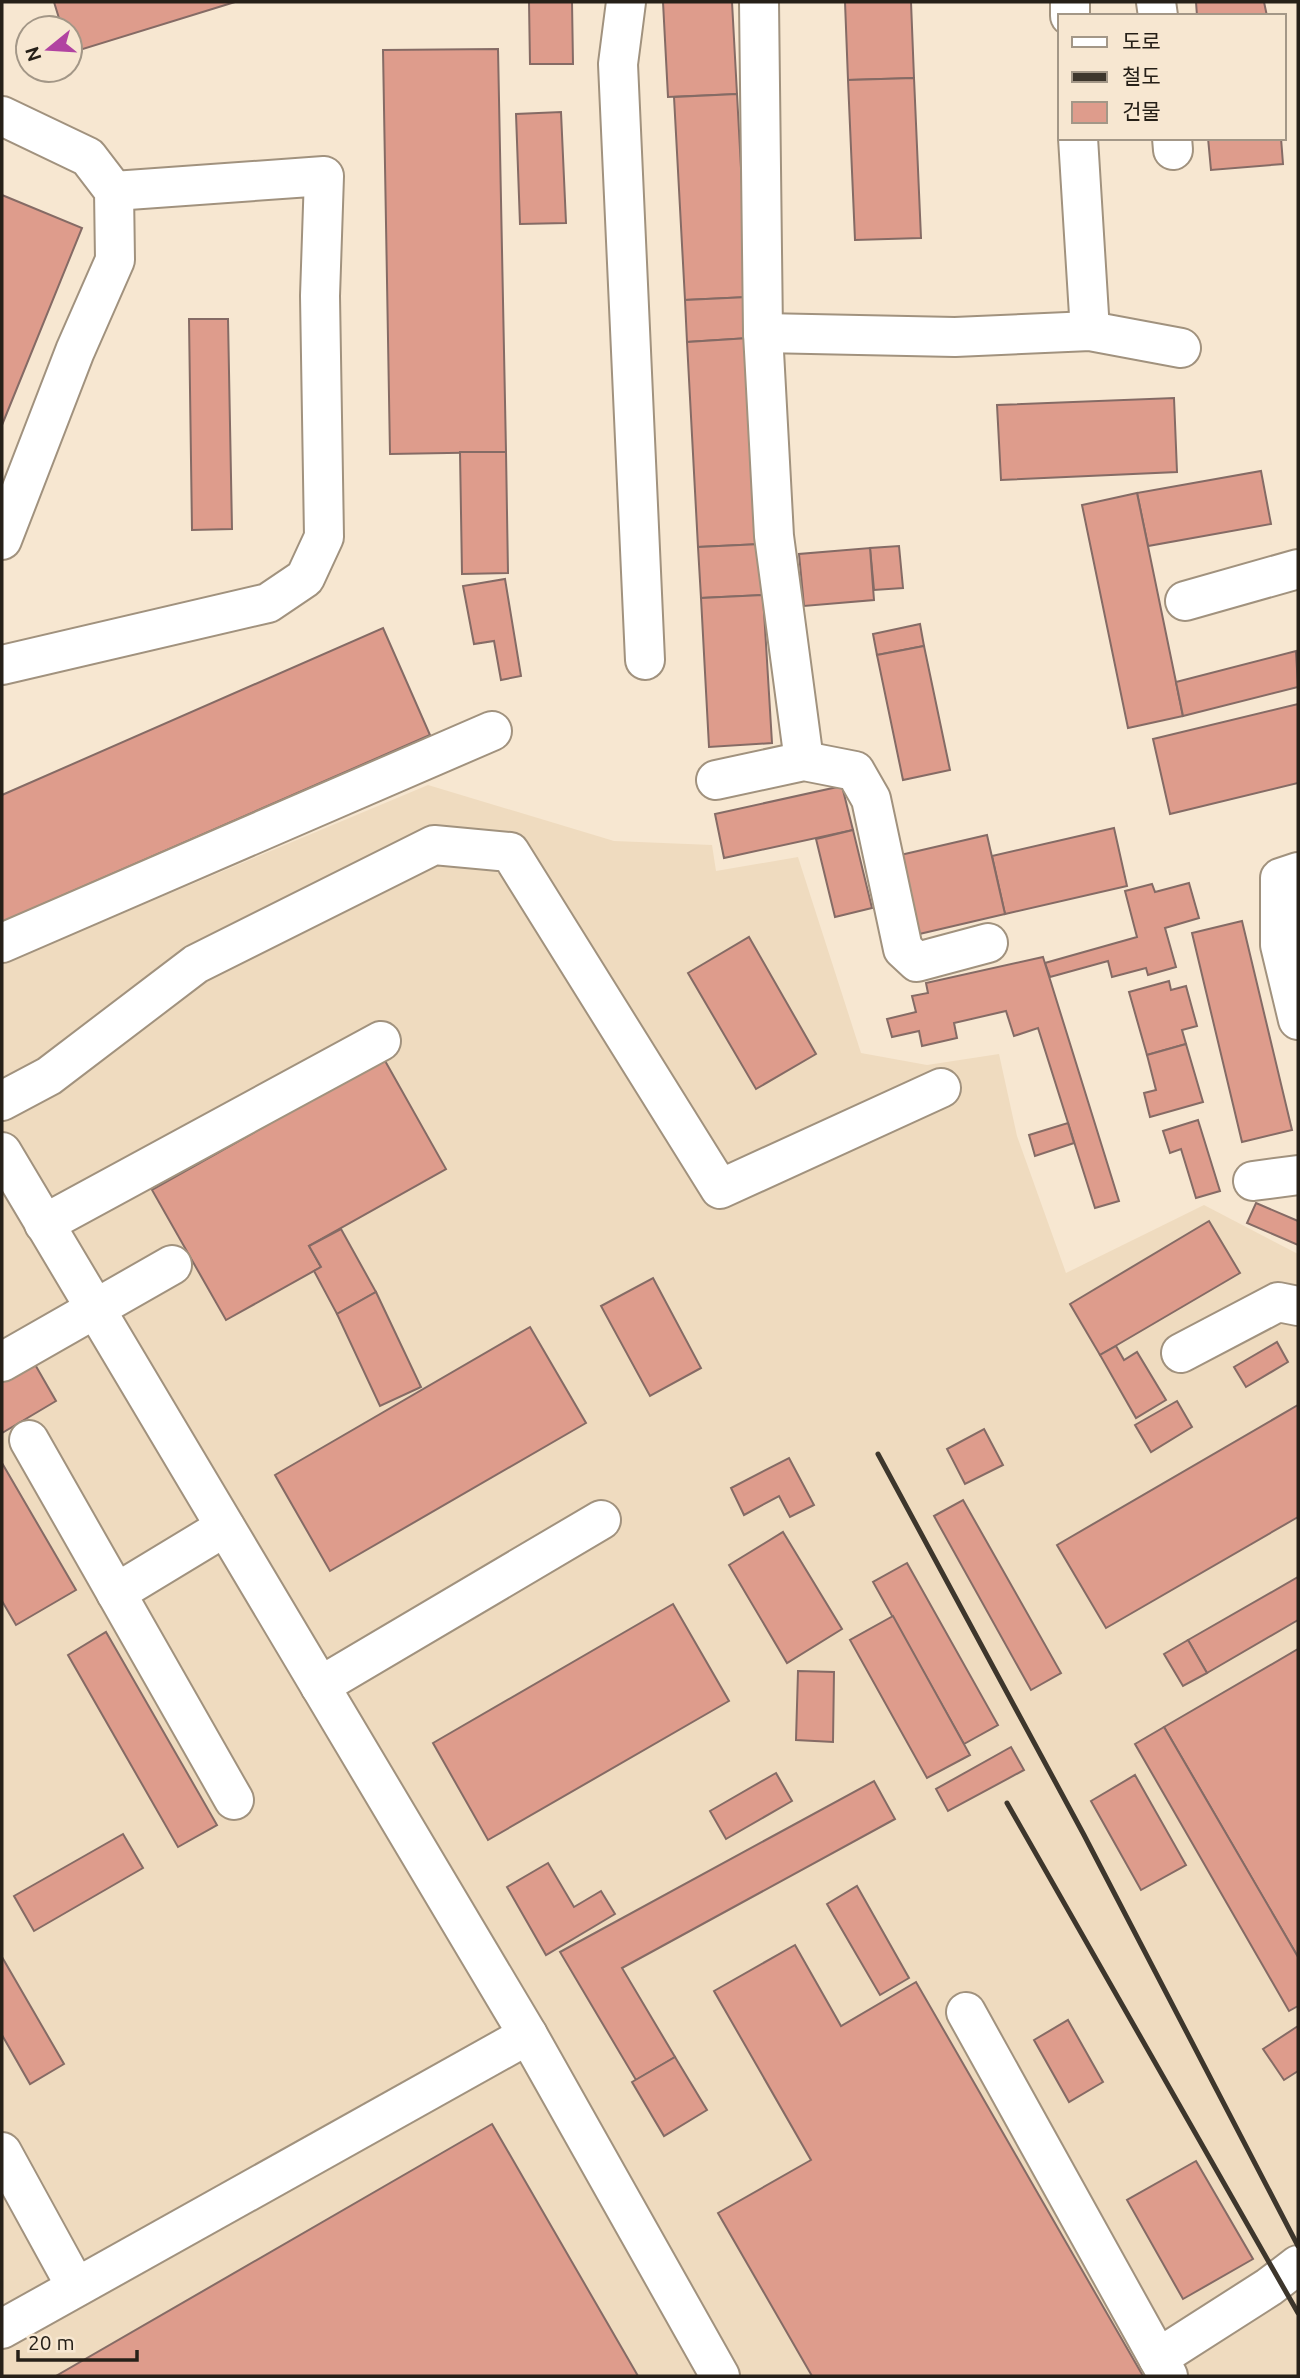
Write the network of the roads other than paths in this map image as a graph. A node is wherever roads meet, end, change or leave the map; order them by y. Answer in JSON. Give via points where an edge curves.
{"nodes":[{"id":1,"x":626,"y":2,"type":"edge"},
{"id":2,"x":759,"y":2,"type":"edge"},
{"id":3,"x":2,"y":116,"type":"edge"},
{"id":4,"x":1078,"y":140,"type":"edge"},
{"id":5,"x":114,"y":191,"type":"junction"},
{"id":6,"x":1090,"y":331,"type":"junction"},
{"id":7,"x":763,"y":333,"type":"junction"},
{"id":8,"x":1181,"y":348,"type":"dead end"},
{"id":9,"x":2,"y":540,"type":"edge"},
{"id":10,"x":1298,"y":569,"type":"edge"},
{"id":11,"x":1185,"y":601,"type":"dead end"},
{"id":12,"x":645,"y":660,"type":"dead end"},
{"id":13,"x":2,"y":665,"type":"edge"},
{"id":14,"x":492,"y":731,"type":"dead end"},
{"id":15,"x":804,"y":761,"type":"junction"},
{"id":16,"x":716,"y":780,"type":"dead end"},
{"id":17,"x":1298,"y":872,"type":"edge"},
{"id":18,"x":2,"y":943,"type":"edge"},
{"id":19,"x":988,"y":943,"type":"dead end"},
{"id":20,"x":1298,"y":1020,"type":"edge"},
{"id":21,"x":381,"y":1041,"type":"dead end"},
{"id":22,"x":941,"y":1088,"type":"dead end"},
{"id":23,"x":2,"y":1101,"type":"edge"},
{"id":24,"x":2,"y":1152,"type":"edge"},
{"id":25,"x":1298,"y":1175,"type":"edge"},
{"id":26,"x":1253,"y":1181,"type":"dead end"},
{"id":27,"x":44,"y":1224,"type":"junction"},
{"id":28,"x":172,"y":1265,"type":"dead end"},
{"id":29,"x":1298,"y":1306,"type":"edge"},
{"id":30,"x":95,"y":1309,"type":"junction"},
{"id":31,"x":1181,"y":1353,"type":"dead end"},
{"id":32,"x":2,"y":1362,"type":"edge"},
{"id":33,"x":29,"y":1440,"type":"dead end"},
{"id":34,"x":601,"y":1520,"type":"dead end"},
{"id":35,"x":225,"y":1527,"type":"junction"},
{"id":36,"x":116,"y":1593,"type":"junction"},
{"id":37,"x":320,"y":1686,"type":"junction"},
{"id":38,"x":234,"y":1800,"type":"dead end"},
{"id":39,"x":966,"y":2012,"type":"dead end"},
{"id":40,"x":528,"y":2035,"type":"junction"},
{"id":41,"x":2,"y":2152,"type":"edge"},
{"id":42,"x":1298,"y":2265,"type":"edge"},
{"id":43,"x":76,"y":2287,"type":"junction"},
{"id":44,"x":2,"y":2329,"type":"edge"},
{"id":45,"x":1163,"y":2367,"type":"edge"},
{"id":46,"x":720,"y":2376,"type":"edge"}],
"edges":[{"from":1,"to":12,"type":"street","via":[[618,64]]},
{"from":2,"to":7,"type":"street"},
{"from":3,"to":5,"type":"street","via":[[88,157]]},
{"from":4,"to":6,"type":"street"},
{"from":5,"to":9,"type":"street","via":[[115,260]]},
{"from":5,"to":13,"type":"street","via":[[324,176],[320,296],[324,537],[305,578],[268,603]]},
{"from":6,"to":7,"type":"street","via":[[955,337]]},
{"from":6,"to":8,"type":"street"},
{"from":7,"to":15,"type":"street","via":[[774,536]]},
{"from":10,"to":11,"type":"street"},
{"from":14,"to":18,"type":"street"},
{"from":15,"to":16,"type":"street"},
{"from":15,"to":19,"type":"street","via":[[855,771],[872,799],[903,949],[916,962]]},
{"from":17,"to":20,"type":"street","via":[[1280,878],[1280,945]]},
{"from":21,"to":27,"type":"street"},
{"from":22,"to":23,"type":"street","via":[[720,1189],[510,852],[434,845],[196,964],[49,1076]]},
{"from":24,"to":27,"type":"street"},
{"from":25,"to":26,"type":"street"},
{"from":27,"to":30,"type":"street"},
{"from":28,"to":30,"type":"street"},
{"from":29,"to":31,"type":"street","via":[[1278,1302]]},
{"from":30,"to":32,"type":"street"},
{"from":30,"to":35,"type":"street"},
{"from":33,"to":36,"type":"street"},
{"from":34,"to":37,"type":"street"},
{"from":35,"to":36,"type":"street"},
{"from":35,"to":37,"type":"street"},
{"from":36,"to":38,"type":"street"},
{"from":37,"to":40,"type":"street"},
{"from":39,"to":45,"type":"street"},
{"from":40,"to":43,"type":"street"},
{"from":40,"to":46,"type":"street"},
{"from":41,"to":43,"type":"street"},
{"from":42,"to":45,"type":"street"},
{"from":43,"to":44,"type":"street"}]}
